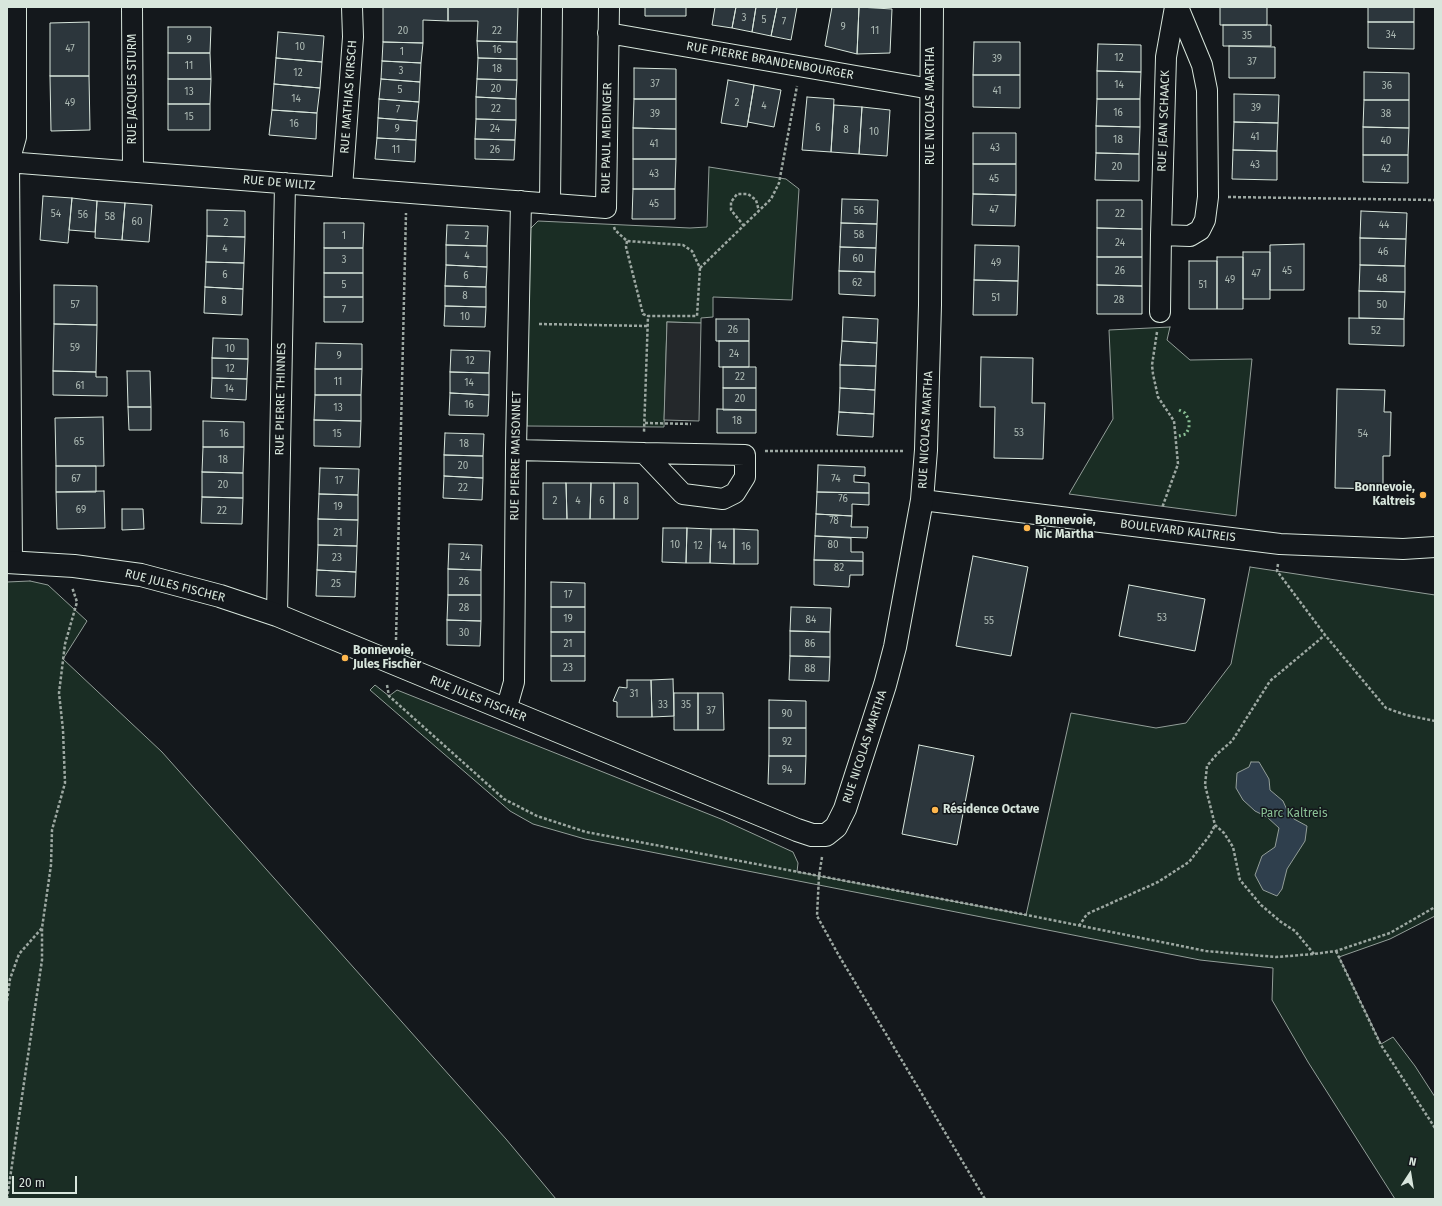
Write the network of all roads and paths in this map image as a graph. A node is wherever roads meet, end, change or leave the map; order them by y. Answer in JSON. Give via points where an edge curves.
{"nodes":[{"id":1,"x":16,"y":7,"type":"edge"},
{"id":2,"x":132,"y":7,"type":"edge"},
{"id":3,"x":352,"y":7,"type":"edge"},
{"id":4,"x":552,"y":7,"type":"edge"},
{"id":5,"x":609,"y":7,"type":"edge"},
{"id":6,"x":932,"y":7,"type":"edge"},
{"id":7,"x":1177,"y":7,"type":"edge"},
{"id":8,"x":608,"y":33,"type":"junction"},
{"id":9,"x":801,"y":66,"type":"junction"},
{"id":10,"x":931,"y":88,"type":"junction"},
{"id":11,"x":8,"y":162,"type":"edge"},
{"id":12,"x":133,"y":172,"type":"junction"},
{"id":13,"x":285,"y":183,"type":"junction"},
{"id":14,"x":342,"y":188,"type":"junction"},
{"id":15,"x":406,"y":193,"type":"junction"},
{"id":16,"x":1208,"y":196,"type":"junction"},
{"id":17,"x":1435,"y":200,"type":"edge"},
{"id":18,"x":521,"y":201,"type":"junction"},
{"id":19,"x":550,"y":204,"type":"junction"},
{"id":20,"x":606,"y":208,"type":"junction"},
{"id":21,"x":759,"y":211,"type":"junction"},
{"id":22,"x":744,"y":226,"type":"junction"},
{"id":23,"x":1161,"y":235,"type":"junction"},
{"id":24,"x":627,"y":241,"type":"junction"},
{"id":25,"x":700,"y":268,"type":"junction"},
{"id":26,"x":1160,"y":312,"type":"joint"},
{"id":27,"x":648,"y":316,"type":"junction"},
{"id":28,"x":518,"y":323,"type":"junction"},
{"id":29,"x":648,"y":326,"type":"junction"},
{"id":30,"x":645,"y":423,"type":"junction"},
{"id":31,"x":692,"y":424,"type":"dead end"},
{"id":32,"x":516,"y":450,"type":"junction"},
{"id":33,"x":926,"y":450,"type":"junction"},
{"id":34,"x":644,"y":453,"type":"junction"},
{"id":35,"x":745,"y":455,"type":"junction"},
{"id":36,"x":922,"y":500,"type":"junction"},
{"id":37,"x":1154,"y":528,"type":"junction"},
{"id":38,"x":1280,"y":544,"type":"junction"},
{"id":39,"x":1435,"y":547,"type":"edge"},
{"id":40,"x":9,"y":561,"type":"edge"},
{"id":41,"x":74,"y":566,"type":"junction"},
{"id":42,"x":277,"y":615,"type":"junction"},
{"id":43,"x":1325,"y":635,"type":"junction"},
{"id":44,"x":389,"y":662,"type":"junction"},
{"id":45,"x":506,"y":710,"type":"junction"},
{"id":46,"x":1435,"y":722,"type":"edge"},
{"id":47,"x":1215,"y":825,"type":"junction"},
{"id":48,"x":826,"y":835,"type":"joint"},
{"id":49,"x":819,"y":876,"type":"junction"},
{"id":50,"x":1435,"y":907,"type":"edge"},
{"id":51,"x":1079,"y":926,"type":"junction"},
{"id":52,"x":42,"y":928,"type":"junction"},
{"id":53,"x":1336,"y":951,"type":"junction"},
{"id":54,"x":1314,"y":954,"type":"junction"},
{"id":55,"x":7,"y":1001,"type":"edge"},
{"id":56,"x":1435,"y":1128,"type":"edge"},
{"id":57,"x":7,"y":1199,"type":"edge"},
{"id":58,"x":985,"y":1199,"type":"edge"}],
"edges":[{"from":1,"to":11,"type":"street","via":[[16,137]]},
{"from":2,"to":12,"type":"street","name":"RUE JACQUES STURM"},
{"from":3,"to":14,"type":"street","name":"RUE MATHIAS KIRSCH","via":[[353,37]]},
{"from":4,"to":19,"type":"street"},
{"from":5,"to":8,"type":"street","name":"RUE PAUL MEDINGER"},
{"from":6,"to":10,"type":"street","name":"RUE NICOLAS MARTHA"},
{"from":7,"to":16,"type":"street","name":"RUE JEAN SCHAACK","via":[[1202,65],[1207,90]]},
{"from":7,"to":23,"type":"street","name":"RUE JEAN SCHAACK","via":[[1166,57]]},
{"from":8,"to":9,"type":"street","name":"RUE PIERRE BRANDENBOURGER"},
{"from":8,"to":20,"type":"street","name":"RUE PAUL MEDINGER"},
{"from":9,"to":10,"type":"street","name":"RUE PIERRE BRANDENBOURGER"},
{"from":9,"to":21,"type":"path","via":[[779,184],[771,200]]},
{"from":10,"to":33,"type":"street","name":"RUE NICOLAS MARTHA"},
{"from":11,"to":12,"type":"street","name":"RUE DE WILTZ"},
{"from":11,"to":40,"type":"street"},
{"from":12,"to":13,"type":"street","name":"RUE DE WILTZ"},
{"from":13,"to":14,"type":"street","name":"RUE DE WILTZ"},
{"from":13,"to":42,"type":"street","name":"RUE PIERRE THINNES"},
{"from":14,"to":15,"type":"street","name":"RUE DE WILTZ"},
{"from":15,"to":18,"type":"street","name":"RUE DE WILTZ"},
{"from":15,"to":44,"type":"path"},
{"from":16,"to":17,"type":"path"},
{"from":16,"to":23,"type":"street","name":"RUE JEAN SCHAACK","via":[[1205,220],[1200,230],[1190,236]]},
{"from":18,"to":19,"type":"street","name":"RUE DE WILTZ"},
{"from":18,"to":28,"type":"street","name":"RUE PIERRE MAISONNET"},
{"from":19,"to":20,"type":"street","name":"RUE PAUL MEDINGER"},
{"from":20,"to":24,"type":"path","via":[[615,230]]},
{"from":21,"to":22,"type":"path"},
{"from":21,"to":22,"type":"path","via":[[756,200],[748,194],[737,194],[731,202],[731,210]]},
{"from":22,"to":25,"type":"path"},
{"from":23,"to":26,"type":"street","name":"RUE JEAN SCHAACK"},
{"from":24,"to":25,"type":"path","via":[[683,245],[692,251]]},
{"from":24,"to":27,"type":"path","via":[[626,248],[643,314]]},
{"from":25,"to":27,"type":"path","via":[[697,316]]},
{"from":26,"to":37,"type":"path","via":[[1152,365],[1153,374],[1158,397],[1174,421],[1178,464]]},
{"from":27,"to":29,"type":"path"},
{"from":28,"to":29,"type":"path"},
{"from":28,"to":32,"type":"street","name":"RUE PIERRE MAISONNET"},
{"from":29,"to":30,"type":"path"},
{"from":30,"to":31,"type":"path"},
{"from":30,"to":34,"type":"path"},
{"from":32,"to":34,"type":"street"},
{"from":32,"to":45,"type":"street","name":"RUE PIERRE MAISONNET","via":[[514,682]]},
{"from":33,"to":35,"type":"path","via":[[768,450]]},
{"from":33,"to":36,"type":"street","name":"RUE NICOLAS MARTHA"},
{"from":34,"to":35,"type":"street"},
{"from":34,"to":35,"type":"street","via":[[683,494],[722,499],[735,493],[744,477]]},
{"from":36,"to":37,"type":"street","name":"BOULEVARD KALTREIS"},
{"from":36,"to":48,"type":"street","name":"RUE NICOLAS MARTHA","via":[[895,647],[885,685],[845,809],[836,827]]},
{"from":37,"to":38,"type":"street","name":"BOULEVARD KALTREIS"},
{"from":38,"to":39,"type":"street","name":"BOULEVARD KALTREIS","via":[[1403,549]]},
{"from":38,"to":43,"type":"path","via":[[1277,571]]},
{"from":40,"to":41,"type":"street","name":"RUE JULES FISCHER"},
{"from":41,"to":42,"type":"street","name":"RUE JULES FISCHER","via":[[141,575],[220,596]]},
{"from":41,"to":52,"type":"path","via":[[72,586],[77,602],[65,644],[59,693],[65,783],[52,830],[51,865]]},
{"from":42,"to":44,"type":"street","name":"RUE JULES FISCHER"},
{"from":43,"to":46,"type":"path","via":[[1386,708]]},
{"from":43,"to":47,"type":"path","via":[[1270,681],[1232,741],[1206,766],[1205,785]]},
{"from":44,"to":45,"type":"street","name":"RUE JULES FISCHER"},
{"from":44,"to":49,"type":"path","via":[[389,696],[504,799],[537,816],[586,832]]},
{"from":45,"to":48,"type":"street","name":"RUE JULES FISCHER","via":[[796,830],[812,835]]},
{"from":47,"to":51,"type":"path","via":[[1189,862],[1158,882],[1087,914]]},
{"from":47,"to":54,"type":"path","via":[[1224,833],[1232,847],[1240,880],[1261,905],[1295,931]]},
{"from":49,"to":51,"type":"path"},
{"from":49,"to":58,"type":"path","via":[[817,916]]},
{"from":50,"to":53,"type":"path","via":[[1390,933]]},
{"from":51,"to":54,"type":"path","via":[[1206,951],[1276,957]]},
{"from":52,"to":55,"type":"path","via":[[19,954],[10,980]]},
{"from":52,"to":57,"type":"path","via":[[42,960]]},
{"from":53,"to":54,"type":"path"},
{"from":53,"to":56,"type":"path","via":[[1381,1045]]}]}
